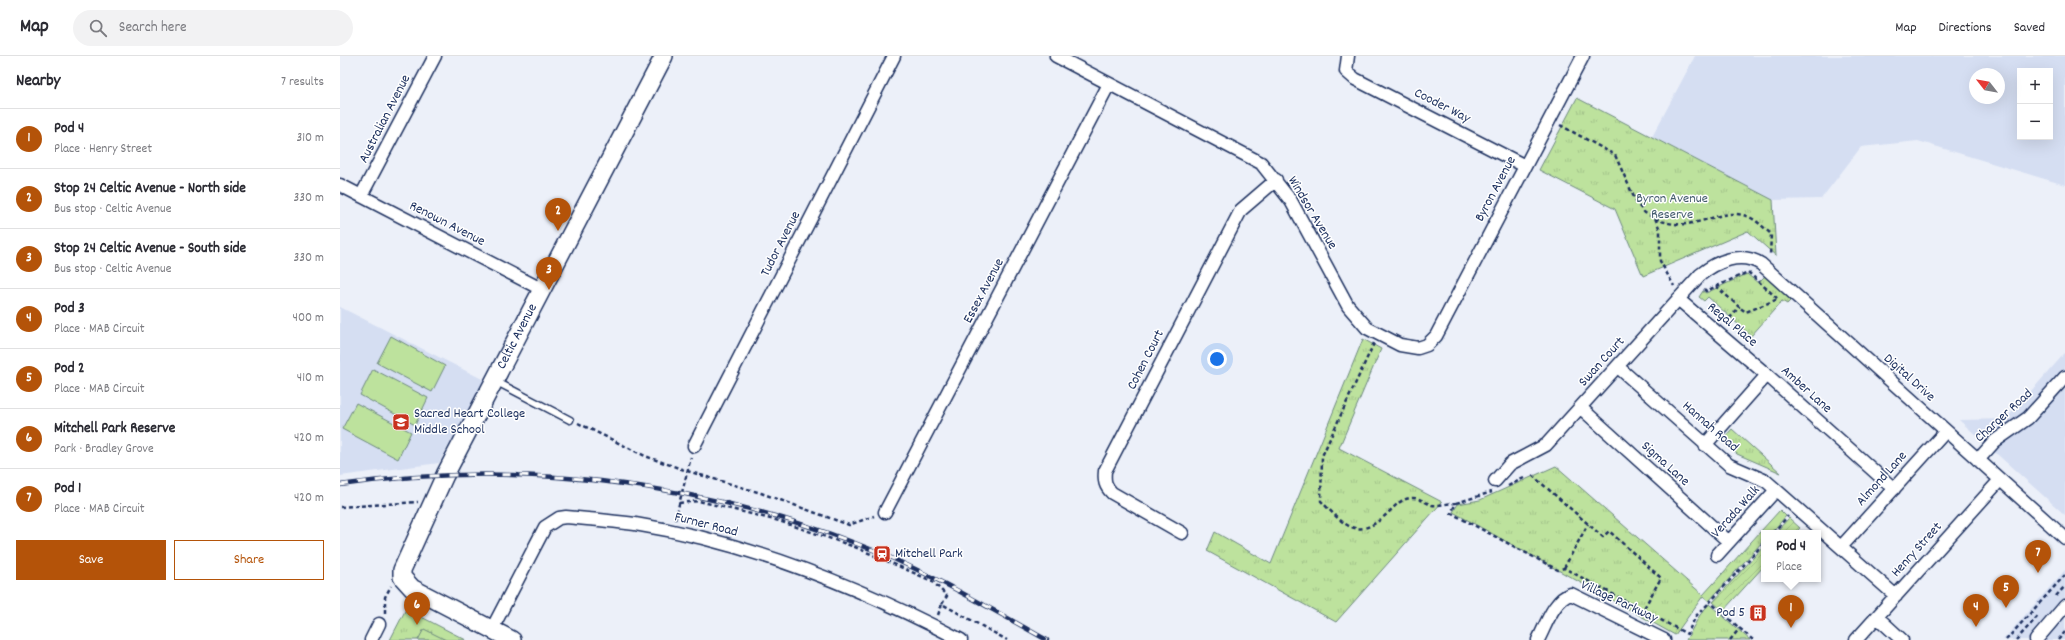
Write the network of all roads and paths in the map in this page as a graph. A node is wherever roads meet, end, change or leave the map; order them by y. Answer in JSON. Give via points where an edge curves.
{"nodes":[{"id":1,"x":434,"y":56,"type":"edge"},
{"id":2,"x":664,"y":56,"type":"edge"},
{"id":3,"x":894,"y":56,"type":"edge"},
{"id":4,"x":1056,"y":56,"type":"edge"},
{"id":5,"x":1348,"y":56,"type":"edge"},
{"id":6,"x":1582,"y":56,"type":"edge"},
{"id":7,"x":1109,"y":84,"type":"junction"},
{"id":8,"x":1558,"y":124,"type":"dead end"},
{"id":9,"x":1525,"y":166,"type":"junction"},
{"id":10,"x":1276,"y":180,"type":"junction"},
{"id":11,"x":340,"y":185,"type":"edge"},
{"id":12,"x":362,"y":196,"type":"junction"},
{"id":13,"x":1655,"y":218,"type":"junction"},
{"id":14,"x":1727,"y":260,"type":"joint"},
{"id":15,"x":1770,"y":260,"type":"dead end"},
{"id":16,"x":1674,"y":286,"type":"dead end"},
{"id":17,"x":1716,"y":286,"type":"junction"},
{"id":18,"x":541,"y":289,"type":"junction"},
{"id":19,"x":1704,"y":289,"type":"dead end"},
{"id":20,"x":1678,"y":298,"type":"junction"},
{"id":21,"x":1739,"y":307,"type":"junction"},
{"id":22,"x":1730,"y":318,"type":"dead end"},
{"id":23,"x":1436,"y":336,"type":"joint"},
{"id":24,"x":1374,"y":343,"type":"dead end"},
{"id":25,"x":1618,"y":367,"type":"junction"},
{"id":26,"x":1767,"y":375,"type":"junction"},
{"id":27,"x":2065,"y":377,"type":"edge"},
{"id":28,"x":494,"y":381,"type":"junction"},
{"id":29,"x":1581,"y":408,"type":"junction"},
{"id":30,"x":570,"y":420,"type":"joint"},
{"id":31,"x":1946,"y":432,"type":"junction"},
{"id":32,"x":1705,"y":445,"type":"junction"},
{"id":33,"x":694,"y":446,"type":"joint"},
{"id":34,"x":1978,"y":460,"type":"junction"},
{"id":35,"x":687,"y":471,"type":"junction"},
{"id":36,"x":1532,"y":475,"type":"dead end"},
{"id":37,"x":2000,"y":480,"type":"junction"},
{"id":38,"x":1495,"y":481,"type":"dead end"},
{"id":39,"x":1894,"y":489,"type":"junction"},
{"id":40,"x":1776,"y":490,"type":"junction"},
{"id":41,"x":432,"y":503,"type":"junction"},
{"id":42,"x":679,"y":503,"type":"junction"},
{"id":43,"x":340,"y":507,"type":"edge"},
{"id":44,"x":885,"y":512,"type":"joint"},
{"id":45,"x":1588,"y":524,"type":"junction"},
{"id":46,"x":673,"y":532,"type":"junction"},
{"id":47,"x":1182,"y":533,"type":"dead end"},
{"id":48,"x":2065,"y":538,"type":"edge"},
{"id":49,"x":1729,"y":542,"type":"junction"},
{"id":50,"x":1761,"y":546,"type":"edge"},
{"id":51,"x":1841,"y":547,"type":"junction"},
{"id":52,"x":1717,"y":555,"type":"dead end"},
{"id":53,"x":1564,"y":568,"type":"junction"},
{"id":54,"x":2065,"y":574,"type":"edge"},
{"id":55,"x":402,"y":577,"type":"junction"},
{"id":56,"x":1896,"y":596,"type":"junction"},
{"id":57,"x":1710,"y":602,"type":"junction"},
{"id":58,"x":942,"y":604,"type":"junction"},
{"id":59,"x":2065,"y":606,"type":"edge"},
{"id":60,"x":1643,"y":610,"type":"junction"},
{"id":61,"x":1877,"y":617,"type":"junction"},
{"id":62,"x":379,"y":624,"type":"joint"},
{"id":63,"x":934,"y":626,"type":"junction"},
{"id":64,"x":1740,"y":628,"type":"junction"},
{"id":65,"x":492,"y":630,"type":"junction"},
{"id":66,"x":2065,"y":632,"type":"edge"},
{"id":67,"x":371,"y":640,"type":"edge"},
{"id":68,"x":512,"y":640,"type":"edge"},
{"id":69,"x":961,"y":640,"type":"edge"},
{"id":70,"x":1007,"y":640,"type":"edge"},
{"id":71,"x":1538,"y":640,"type":"edge"},
{"id":72,"x":1664,"y":640,"type":"edge"},
{"id":73,"x":1730,"y":640,"type":"edge"},
{"id":74,"x":1753,"y":640,"type":"edge"},
{"id":75,"x":1856,"y":640,"type":"edge"},
{"id":76,"x":1902,"y":640,"type":"edge"},
{"id":77,"x":2006,"y":640,"type":"edge"},
{"id":78,"x":2036,"y":640,"type":"edge"},
{"id":79,"x":2058,"y":640,"type":"edge"}],
"edges":[{"from":1,"to":12,"type":"street","name":"Australian Avenue"},
{"from":2,"to":18,"type":"street","name":"Celtic Avenue"},
{"from":3,"to":33,"type":"street","name":"Tudor Avenue"},
{"from":4,"to":7,"type":"street","name":"Windsor Avenue"},
{"from":5,"to":9,"type":"street","name":"Cooder Way","via":[[1346,71],[1355,78]]},
{"from":6,"to":9,"type":"street","name":"Byron Avenue"},
{"from":7,"to":10,"type":"street","name":"Windsor Avenue","via":[[1261,163]]},
{"from":7,"to":44,"type":"street","name":"Essex Avenue"},
{"from":8,"to":13,"type":"path","via":[[1615,155],[1637,204],[1645,213]]},
{"from":9,"to":23,"type":"street","name":"Byron Avenue"},
{"from":10,"to":23,"type":"street","name":"Windsor Avenue","via":[[1292,201],[1348,306],[1367,328],[1400,345],[1418,348],[1427,345]]},
{"from":10,"to":47,"type":"street","name":"Cohen Court","via":[[1241,210],[1106,471],[1104,480],[1112,493]]},
{"from":11,"to":12,"type":"street","name":"Renown Avenue"},
{"from":12,"to":18,"type":"street","name":"Renown Avenue"},
{"from":13,"to":15,"type":"path","via":[[1665,223],[1689,225],[1728,214],[1745,215],[1757,221],[1770,234]]},
{"from":13,"to":16,"type":"path","via":[[1660,230],[1660,261]]},
{"from":14,"to":20,"type":"street","name":"Swan Court","via":[[1712,265]]},
{"from":14,"to":31,"type":"street","name":"Digital Drive","via":[[1751,257],[1761,264]]},
{"from":17,"to":19,"type":"path","via":[[1706,291]]},
{"from":17,"to":21,"type":"path"},
{"from":17,"to":21,"type":"path","via":[[1748,272],[1778,299],[1746,312]]},
{"from":18,"to":28,"type":"street","name":"Celtic Avenue"},
{"from":20,"to":25,"type":"street","name":"Swan Court"},
{"from":20,"to":26,"type":"street","name":"Regal Place"},
{"from":21,"to":22,"type":"path"},
{"from":24,"to":53,"type":"path","via":[[1322,456],[1321,501],[1341,522],[1354,530],[1367,528],[1381,520],[1399,502],[1412,498],[1432,505],[1456,503],[1451,513],[1558,570]]},
{"from":25,"to":29,"type":"street","name":"Swan Court"},
{"from":25,"to":32,"type":"street","name":"Hannah Road"},
{"from":26,"to":32,"type":"street","name":"Amber Lane"},
{"from":26,"to":39,"type":"street","name":"Amber Lane"},
{"from":27,"to":34,"type":"street","name":"Charger Road","via":[[2028,418],[1995,441]]},
{"from":28,"to":30,"type":"lane"},
{"from":28,"to":41,"type":"street","name":"Celtic Avenue"},
{"from":29,"to":38,"type":"street","name":"Swan Court","via":[[1546,446],[1510,464]]},
{"from":29,"to":49,"type":"street","name":"Sigma Lane"},
{"from":30,"to":35,"type":"path","via":[[645,456]]},
{"from":31,"to":34,"type":"street","name":"Digital Drive"},
{"from":31,"to":39,"type":"street","name":"Almond Lane"},
{"from":32,"to":40,"type":"street","name":"Hannah Road","via":[[1729,465],[1766,480]]},
{"from":33,"to":35,"type":"path"},
{"from":34,"to":37,"type":"street","name":"Digital Drive"},
{"from":35,"to":42,"type":"path"},
{"from":35,"to":44,"type":"path","via":[[761,493],[848,525]]},
{"from":36,"to":45,"type":"path"},
{"from":37,"to":48,"type":"street","name":"Digital Drive"},
{"from":37,"to":56,"type":"street","name":"Henry Street"},
{"from":39,"to":51,"type":"street","name":"Almond Lane"},
{"from":40,"to":49,"type":"street","name":"Verada Walk"},
{"from":40,"to":51,"type":"street","name":"Hannah Road"},
{"from":41,"to":43,"type":"path","via":[[404,502]]},
{"from":41,"to":55,"type":"street","name":"Celtic Avenue","via":[[404,562]]},
{"from":42,"to":46,"type":"path"},
{"from":42,"to":58,"type":"path","via":[[699,500],[779,521],[855,547],[932,581],[947,596]]},
{"from":45,"to":53,"type":"path"},
{"from":45,"to":60,"type":"path","via":[[1603,537],[1609,531],[1661,578]]},
{"from":46,"to":63,"type":"street","name":"Furner Road","via":[[738,549],[836,581]]},
{"from":46,"to":65,"type":"street","name":"Furner Road","via":[[635,524],[559,518],[546,527]]},
{"from":49,"to":52,"type":"street","name":"Verada Walk"},
{"from":50,"to":57,"type":"path"},
{"from":51,"to":56,"type":"street","name":"Hannah Road"},
{"from":53,"to":60,"type":"path"},
{"from":54,"to":77,"type":"path"},
{"from":55,"to":62,"type":"path","via":[[391,586],[385,597],[386,612]]},
{"from":55,"to":65,"type":"street","via":[[412,588]]},
{"from":56,"to":61,"type":"street","name":"Henry Street"},
{"from":57,"to":60,"type":"path","via":[[1696,616],[1687,634]]},
{"from":57,"to":64,"type":"path"},
{"from":58,"to":63,"type":"path"},
{"from":58,"to":70,"type":"path"},
{"from":59,"to":78,"type":"street"},
{"from":61,"to":75,"type":"street","name":"Henry Street"},
{"from":61,"to":76,"type":"street"},
{"from":62,"to":67,"type":"street"},
{"from":63,"to":69,"type":"street","name":"Furner Road"},
{"from":64,"to":73,"type":"path"},
{"from":64,"to":74,"type":"path"},
{"from":65,"to":68,"type":"street"},
{"from":66,"to":79,"type":"path"},
{"from":71,"to":72,"type":"street","name":"Village Parkway","via":[[1558,603],[1564,596],[1571,594]]}]}
